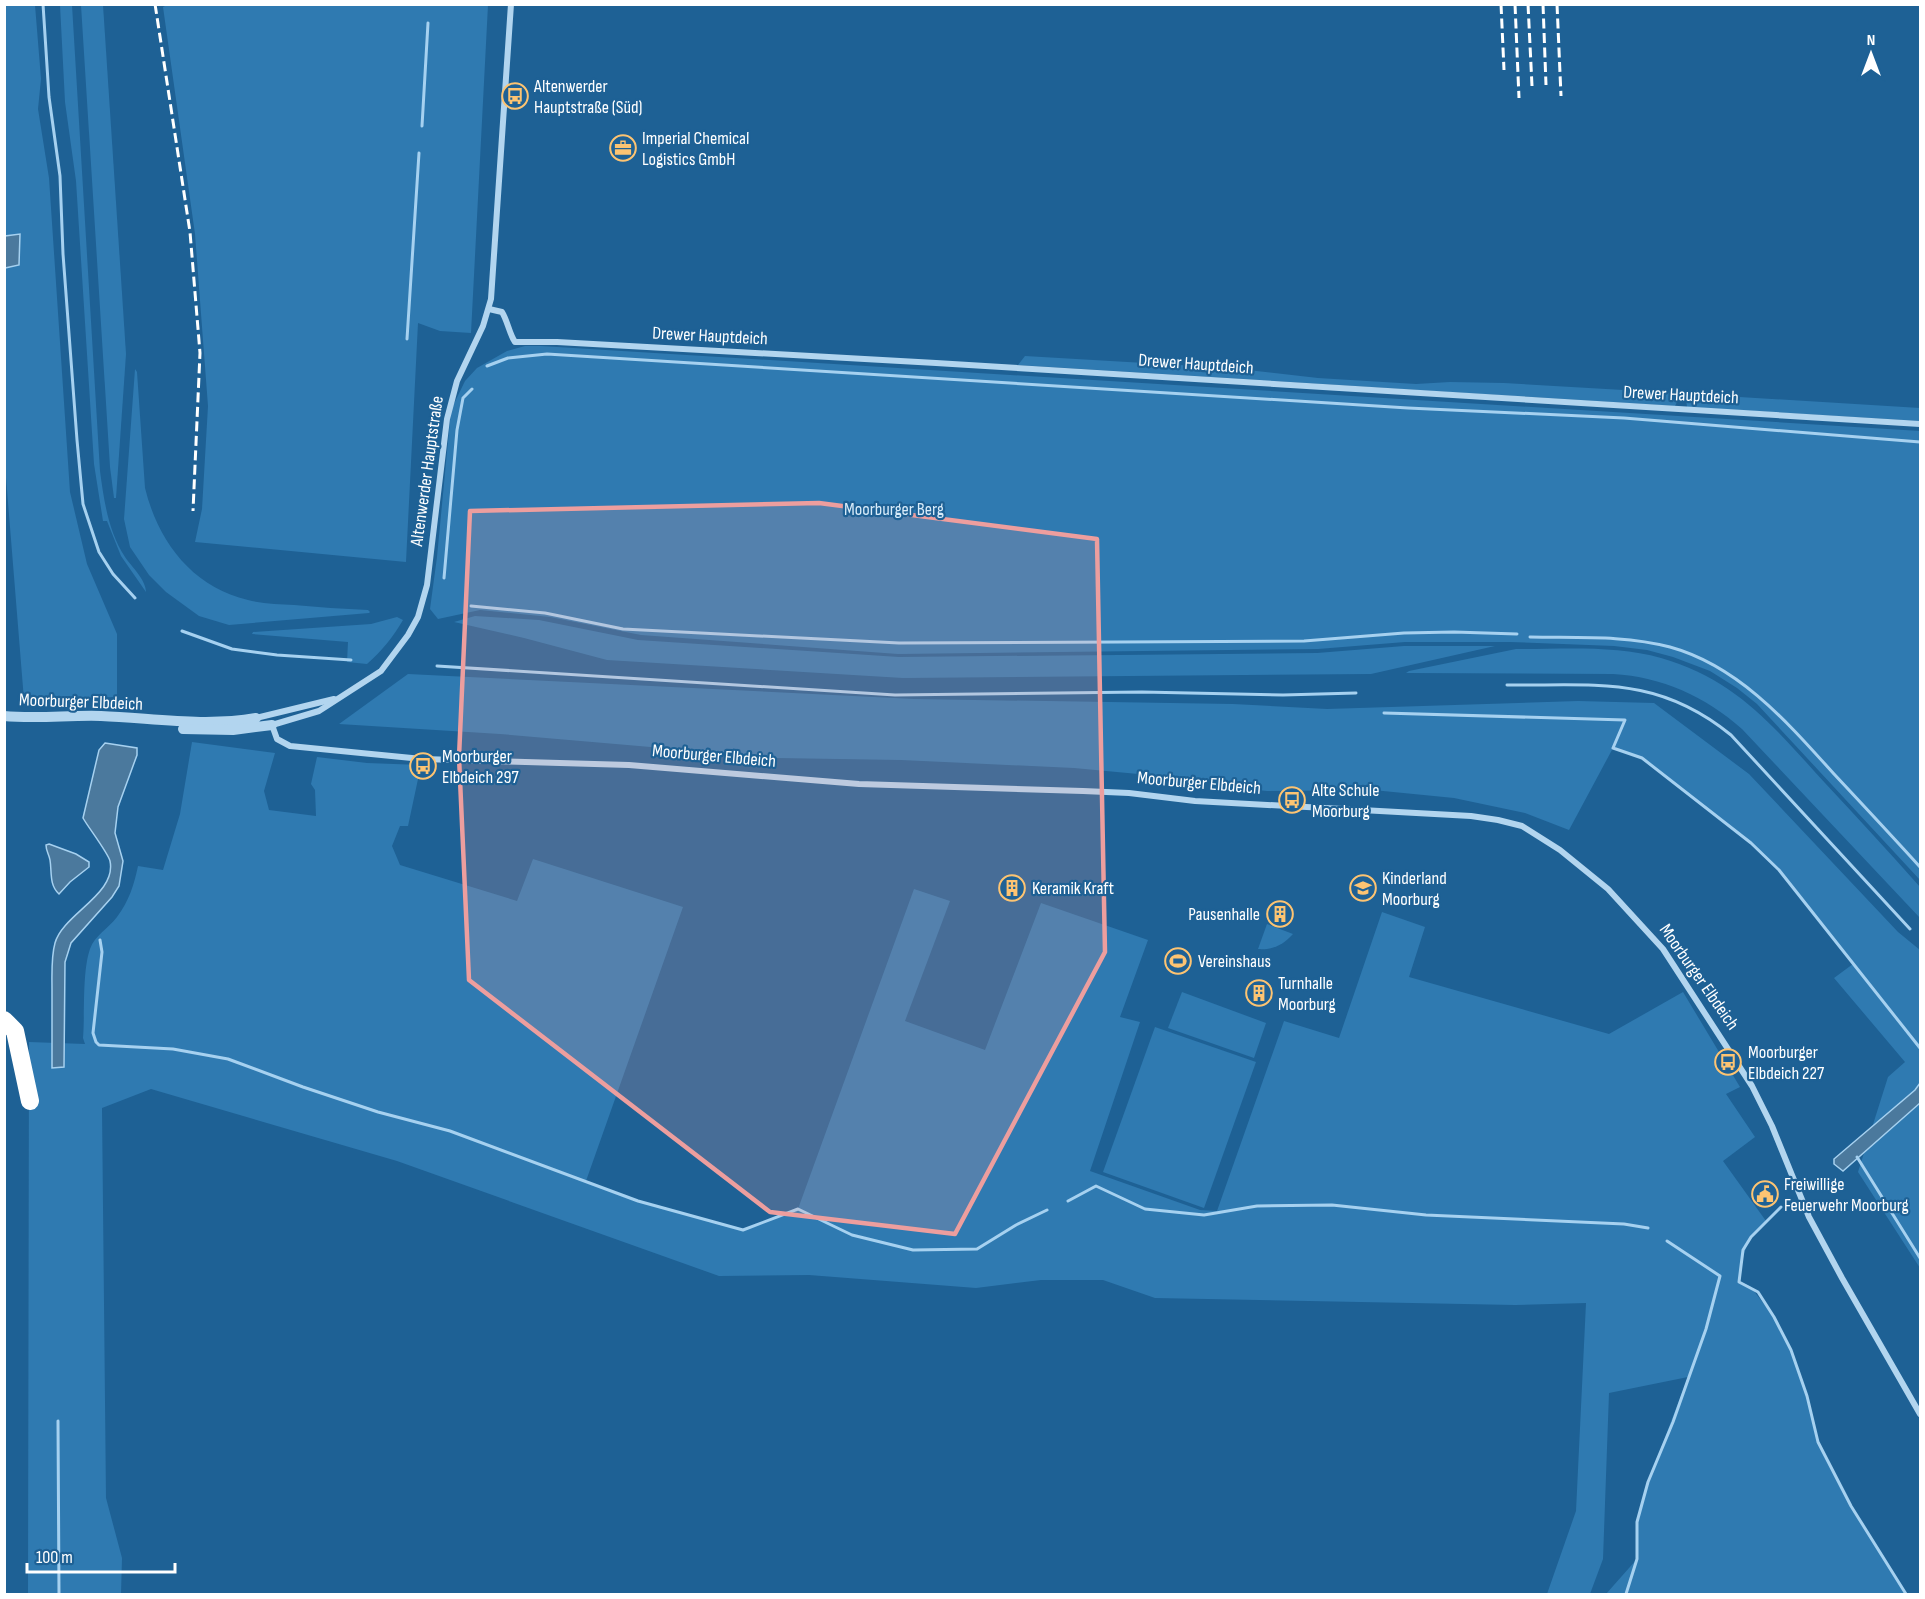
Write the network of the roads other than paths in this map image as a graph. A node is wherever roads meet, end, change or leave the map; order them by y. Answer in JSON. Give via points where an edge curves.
{"nodes":[{"id":1,"x":510,"y":4,"type":"edge"},
{"id":2,"x":489,"y":309,"type":"junction"},
{"id":3,"x":1920,"y":424,"type":"edge"},
{"id":4,"x":339,"y":697,"type":"junction"},
{"id":5,"x":4,"y":716,"type":"edge"},
{"id":6,"x":256,"y":718,"type":"junction"},
{"id":7,"x":157,"y":721,"type":"junction"},
{"id":8,"x":272,"y":725,"type":"junction"},
{"id":9,"x":4,"y":1020,"type":"edge"},
{"id":10,"x":30,"y":1101,"type":"dead end"},
{"id":11,"x":1920,"y":1414,"type":"edge"}],
"edges":[{"from":1,"to":2,"type":"street","name":"Altenwerder Hauptstraße"},
{"from":2,"to":3,"type":"street","name":"Drewer Hauptdeich","via":[[502,312],[515,342],[936,363]]},
{"from":2,"to":4,"type":"street","name":"Altenwerder Hauptstraße","via":[[457,381],[447,418],[427,585],[418,617],[381,670]]},
{"from":4,"to":6,"type":"street","name":"Altenwerder Hauptstraße"},
{"from":4,"to":8,"type":"street","name":"Altenwerder Hauptstraße","via":[[312,714]]},
{"from":5,"to":7,"type":"street","name":"Moorburger Elbdeich","via":[[99,716]]},
{"from":6,"to":7,"type":"street","name":"Moorburger Elbdeich"},
{"from":6,"to":8,"type":"street","name":"Moorburger Elbdeich"},
{"from":7,"to":8,"type":"street","name":"Moorburger Elbdeich","via":[[199,730]]},
{"from":8,"to":11,"type":"street","name":"Moorburger Elbdeich","via":[[277,739],[290,746],[422,759],[640,766],[859,784],[1129,793],[1195,801],[1472,816],[1522,826],[1560,850],[1608,889],[1663,949],[1752,1086],[1809,1217]]},
{"from":9,"to":10,"type":"highway","via":[[15,1031]]}]}
